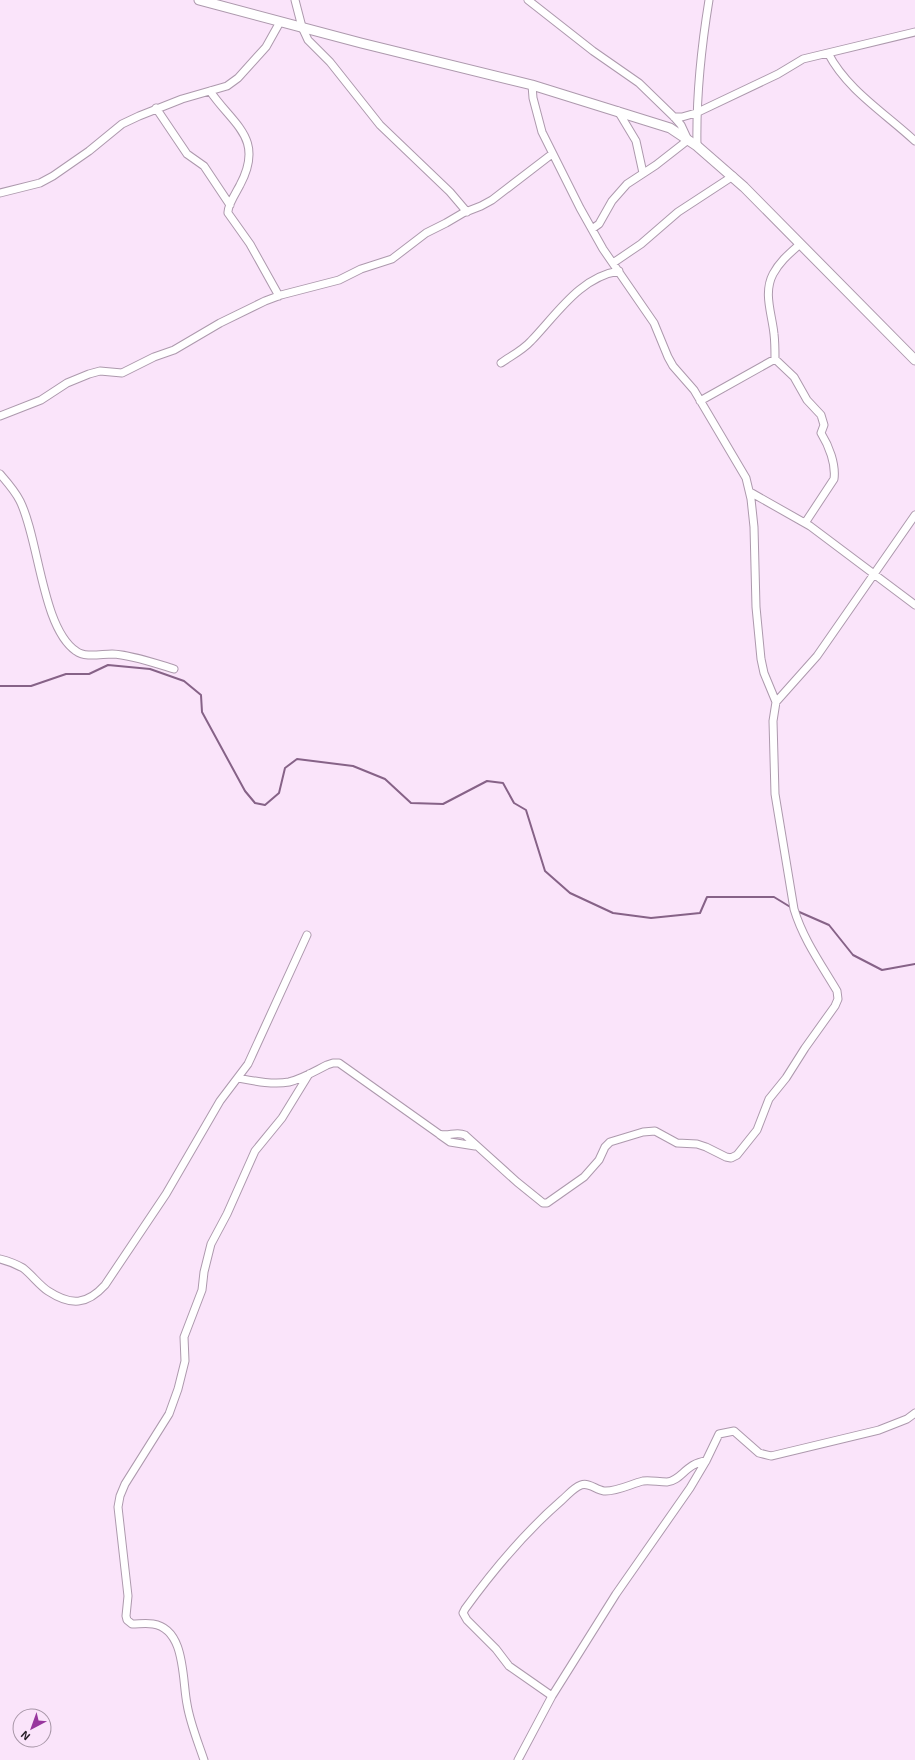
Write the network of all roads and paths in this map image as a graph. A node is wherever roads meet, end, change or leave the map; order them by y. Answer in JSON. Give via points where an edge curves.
{"nodes":[{"id":1,"x":199,"y":0,"type":"edge"},
{"id":2,"x":295,"y":0,"type":"edge"},
{"id":3,"x":528,"y":0,"type":"edge"},
{"id":4,"x":709,"y":0,"type":"edge"},
{"id":5,"x":280,"y":22,"type":"junction"},
{"id":6,"x":302,"y":27,"type":"junction"},
{"id":7,"x":915,"y":32,"type":"edge"},
{"id":8,"x":828,"y":53,"type":"junction"},
{"id":9,"x":532,"y":85,"type":"junction"},
{"id":10,"x":210,"y":91,"type":"junction"},
{"id":11,"x":156,"y":108,"type":"junction"},
{"id":12,"x":618,"y":111,"type":"junction"},
{"id":13,"x":696,"y":113,"type":"junction"},
{"id":14,"x":674,"y":116,"type":"junction"},
{"id":15,"x":688,"y":139,"type":"junction"},
{"id":16,"x":915,"y":141,"type":"edge"},
{"id":17,"x":697,"y":146,"type":"junction"},
{"id":18,"x":552,"y":154,"type":"junction"},
{"id":19,"x":643,"y":173,"type":"junction"},
{"id":20,"x":732,"y":176,"type":"junction"},
{"id":21,"x":0,"y":193,"type":"edge"},
{"id":22,"x":230,"y":205,"type":"junction"},
{"id":23,"x":467,"y":212,"type":"junction"},
{"id":24,"x":592,"y":229,"type":"junction"},
{"id":25,"x":800,"y":244,"type":"junction"},
{"id":26,"x":613,"y":262,"type":"junction"},
{"id":27,"x":619,"y":271,"type":"junction"},
{"id":28,"x":279,"y":296,"type":"junction"},
{"id":29,"x":775,"y":359,"type":"junction"},
{"id":30,"x":915,"y":360,"type":"edge"},
{"id":31,"x":501,"y":362,"type":"dead end"},
{"id":32,"x":700,"y":401,"type":"junction"},
{"id":33,"x":0,"y":416,"type":"edge"},
{"id":34,"x":0,"y":474,"type":"edge"},
{"id":35,"x":750,"y":492,"type":"junction"},
{"id":36,"x":915,"y":515,"type":"edge"},
{"id":37,"x":805,"y":523,"type":"junction"},
{"id":38,"x":874,"y":573,"type":"junction"},
{"id":39,"x":915,"y":605,"type":"edge"},
{"id":40,"x":174,"y":669,"type":"dead end"},
{"id":41,"x":776,"y":702,"type":"junction"},
{"id":42,"x":307,"y":935,"type":"dead end"},
{"id":43,"x":309,"y":1074,"type":"junction"},
{"id":44,"x":238,"y":1078,"type":"junction"},
{"id":45,"x":0,"y":1259,"type":"edge"},
{"id":46,"x":915,"y":1413,"type":"edge"},
{"id":47,"x":706,"y":1461,"type":"junction"},
{"id":48,"x":552,"y":1696,"type":"junction"},
{"id":49,"x":204,"y":1760,"type":"edge"},
{"id":50,"x":518,"y":1760,"type":"edge"}],
"edges":[{"from":1,"to":5,"type":"street"},
{"from":2,"to":6,"type":"street"},
{"from":3,"to":14,"type":"street","via":[[593,51],[630,76]]},
{"from":4,"to":13,"type":"street"},
{"from":5,"to":6,"type":"street"},
{"from":5,"to":10,"type":"street","via":[[266,47],[238,78],[227,86]]},
{"from":6,"to":9,"type":"street"},
{"from":6,"to":23,"type":"street","via":[[308,40],[330,62],[380,125],[450,192]]},
{"from":7,"to":8,"type":"street"},
{"from":8,"to":13,"type":"street","via":[[803,59],[778,74]]},
{"from":8,"to":16,"type":"street","via":[[839,73],[850,85]]},
{"from":9,"to":12,"type":"street"},
{"from":9,"to":18,"type":"street","via":[[537,115]]},
{"from":10,"to":11,"type":"street"},
{"from":10,"to":22,"type":"street","via":[[238,124],[247,139],[250,152],[243,179]]},
{"from":11,"to":21,"type":"street","via":[[122,124],[89,151],[40,183]]},
{"from":11,"to":22,"type":"street","via":[[187,154],[204,166]]},
{"from":12,"to":15,"type":"street","via":[[670,128]]},
{"from":12,"to":19,"type":"street","via":[[636,141]]},
{"from":13,"to":14,"type":"street","via":[[682,117]]},
{"from":13,"to":17,"type":"street"},
{"from":14,"to":15,"type":"street"},
{"from":15,"to":17,"type":"street"},
{"from":15,"to":19,"type":"street"},
{"from":17,"to":20,"type":"street"},
{"from":18,"to":23,"type":"street","via":[[492,200]]},
{"from":18,"to":24,"type":"street"},
{"from":19,"to":24,"type":"street","via":[[627,184],[612,201],[599,224]]},
{"from":20,"to":25,"type":"street"},
{"from":20,"to":26,"type":"street","via":[[678,212],[641,244]]},
{"from":22,"to":28,"type":"street","via":[[228,213],[250,244]]},
{"from":23,"to":28,"type":"street","via":[[426,233],[392,259],[339,280]]},
{"from":24,"to":26,"type":"street"},
{"from":25,"to":29,"type":"street","via":[[778,267],[768,288]]},
{"from":25,"to":30,"type":"street"},
{"from":26,"to":27,"type":"street"},
{"from":27,"to":31,"type":"street","via":[[592,280],[559,310],[530,342]]},
{"from":27,"to":32,"type":"street","via":[[654,323],[673,366]]},
{"from":28,"to":33,"type":"street","via":[[220,323],[174,350],[126,372],[100,370],[67,383],[41,400]]},
{"from":29,"to":32,"type":"street"},
{"from":29,"to":37,"type":"street","via":[[794,377],[807,400],[823,418],[821,433],[828,444],[835,474]]},
{"from":32,"to":35,"type":"street","via":[[746,478]]},
{"from":34,"to":40,"type":"street","via":[[20,501],[52,616],[61,636],[76,652],[121,655]]},
{"from":35,"to":37,"type":"street"},
{"from":35,"to":41,"type":"street","via":[[761,659]]},
{"from":36,"to":38,"type":"street"},
{"from":37,"to":38,"type":"street"},
{"from":38,"to":39,"type":"street"},
{"from":38,"to":41,"type":"street","via":[[817,656]]},
{"from":41,"to":43,"type":"street","via":[[773,721],[775,794],[794,910],[807,941],[837,991],[838,999],[786,1078],[769,1099],[757,1130],[737,1155],[726,1157],[697,1144],[677,1143],[655,1131],[643,1132],[604,1146],[598,1160],[584,1178],[547,1203],[538,1200],[461,1134],[440,1134],[339,1064],[327,1065]]},
{"from":42,"to":44,"type":"street","via":[[248,1064]]},
{"from":43,"to":44,"type":"street","via":[[289,1082],[278,1083]]},
{"from":43,"to":49,"type":"street","via":[[282,1118],[255,1151],[211,1244],[202,1290],[184,1337],[185,1361],[169,1414],[125,1484],[118,1507],[127,1577],[127,1620],[132,1624],[155,1624],[171,1634],[181,1657],[187,1705]]},
{"from":44,"to":45,"type":"street","via":[[220,1101],[152,1217],[97,1294],[87,1300],[72,1301],[48,1291],[23,1269]]},
{"from":46,"to":47,"type":"street","via":[[879,1430],[771,1456],[759,1453],[734,1431],[725,1432],[719,1434]]},
{"from":47,"to":48,"type":"street","via":[[616,1594]]},
{"from":47,"to":48,"type":"street","via":[[694,1464],[668,1482],[643,1481],[604,1491],[586,1484],[576,1488],[515,1545],[465,1609],[463,1613],[467,1620],[509,1666]]},
{"from":48,"to":50,"type":"street"}]}
